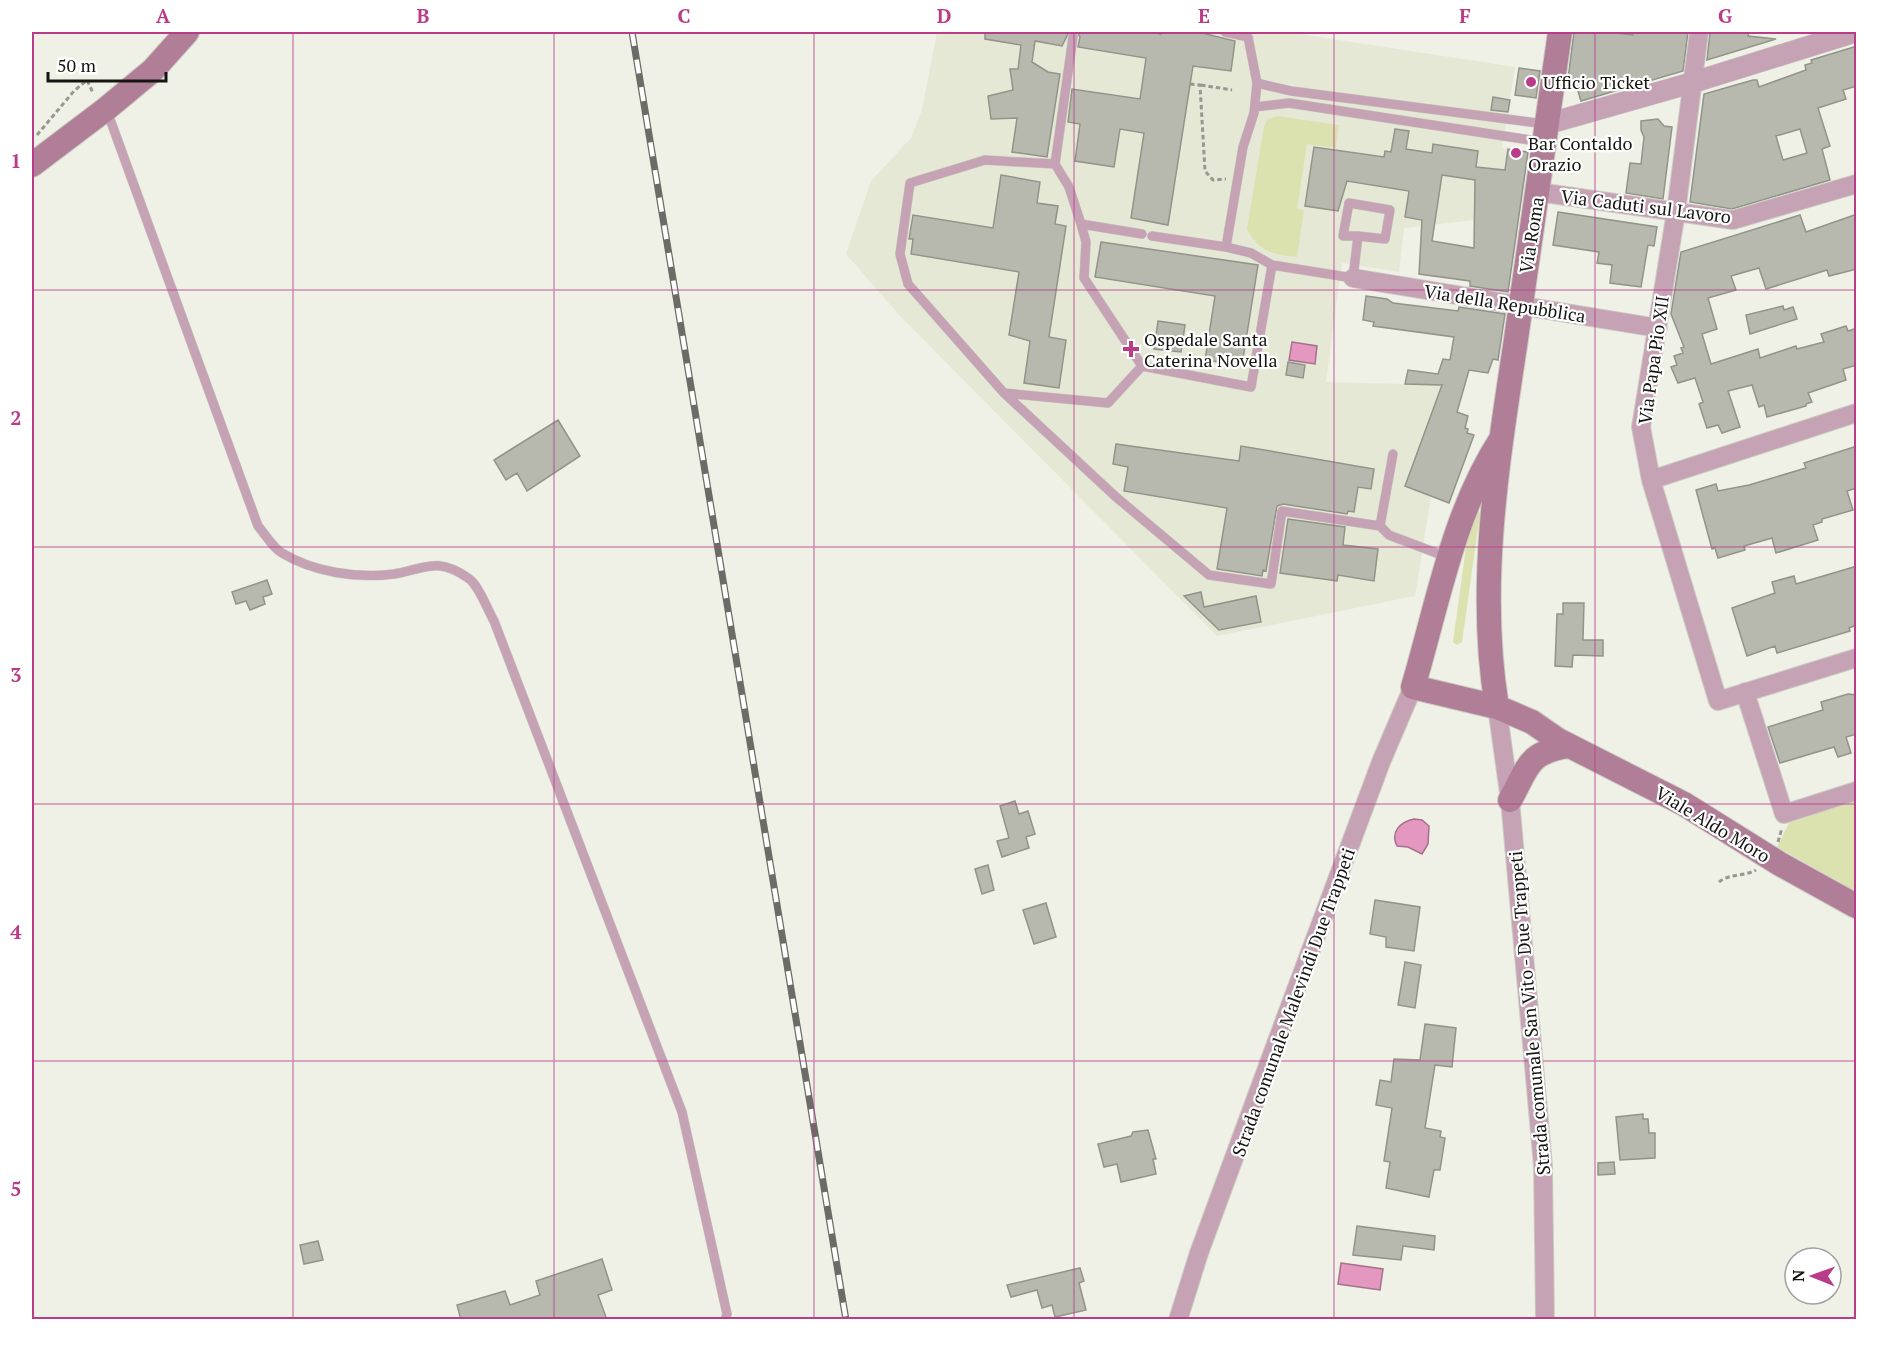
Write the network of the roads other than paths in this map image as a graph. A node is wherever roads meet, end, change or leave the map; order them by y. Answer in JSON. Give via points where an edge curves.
{"nodes":[{"id":1,"x":187,"y":32,"type":"edge"},
{"id":2,"x":1225,"y":32,"type":"edge"},
{"id":3,"x":1560,"y":32,"type":"edge"},
{"id":4,"x":1699,"y":32,"type":"edge"},
{"id":5,"x":1856,"y":32,"type":"edge"},
{"id":6,"x":1073,"y":37,"type":"dead end"},
{"id":7,"x":1257,"y":82,"type":"junction"},
{"id":8,"x":1691,"y":83,"type":"junction"},
{"id":9,"x":1255,"y":106,"type":"junction"},
{"id":10,"x":104,"y":111,"type":"junction"},
{"id":11,"x":1535,"y":132,"type":"junction"},
{"id":12,"x":1055,"y":164,"type":"junction"},
{"id":13,"x":32,"y":165,"type":"edge"},
{"id":14,"x":1857,"y":184,"type":"edge"},
{"id":15,"x":1538,"y":192,"type":"junction"},
{"id":16,"x":1676,"y":212,"type":"junction"},
{"id":17,"x":1081,"y":224,"type":"junction"},
{"id":18,"x":1359,"y":236,"type":"junction"},
{"id":19,"x":1226,"y":247,"type":"junction"},
{"id":20,"x":1272,"y":265,"type":"junction"},
{"id":21,"x":1353,"y":278,"type":"junction"},
{"id":22,"x":1521,"y":305,"type":"junction"},
{"id":23,"x":1658,"y":328,"type":"junction"},
{"id":24,"x":1142,"y":366,"type":"junction"},
{"id":25,"x":1004,"y":393,"type":"junction"},
{"id":26,"x":1857,"y":413,"type":"edge"},
{"id":27,"x":1501,"y":439,"type":"junction"},
{"id":28,"x":1393,"y":454,"type":"dead end"},
{"id":29,"x":1651,"y":480,"type":"junction"},
{"id":30,"x":1380,"y":526,"type":"junction"},
{"id":31,"x":1450,"y":558,"type":"junction"},
{"id":32,"x":1857,"y":657,"type":"edge"},
{"id":33,"x":1413,"y":687,"type":"junction"},
{"id":34,"x":1745,"y":692,"type":"junction"},
{"id":35,"x":1497,"y":716,"type":"junction"},
{"id":36,"x":1563,"y":743,"type":"junction"},
{"id":37,"x":1857,"y":791,"type":"edge"},
{"id":38,"x":1510,"y":800,"type":"junction"},
{"id":39,"x":1857,"y":906,"type":"edge"},
{"id":40,"x":725,"y":1320,"type":"edge"},
{"id":41,"x":1178,"y":1320,"type":"edge"},
{"id":42,"x":1545,"y":1320,"type":"edge"}],
"edges":[{"from":1,"to":10,"type":"main road","via":[[153,70]]},
{"from":2,"to":7,"type":"lane","via":[[1248,37]]},
{"from":3,"to":11,"type":"main road","name":"Via Roma"},
{"from":4,"to":8,"type":"street","name":"Via Papa Pio XII"},
{"from":5,"to":8,"type":"street"},
{"from":6,"to":12,"type":"lane"},
{"from":7,"to":9,"type":"lane"},
{"from":7,"to":11,"type":"lane"},
{"from":8,"to":11,"type":"street"},
{"from":8,"to":16,"type":"street","name":"Via Papa Pio XII"},
{"from":9,"to":11,"type":"lane","via":[[1290,103]]},
{"from":9,"to":19,"type":"lane"},
{"from":10,"to":13,"type":"main road"},
{"from":10,"to":40,"type":"lane","via":[[258,526],[281,553],[352,576],[395,574],[428,564],[449,568],[470,579],[494,621],[682,1112],[727,1314]]},
{"from":11,"to":15,"type":"main road","name":"Via Roma"},
{"from":12,"to":17,"type":"lane","via":[[1069,187]]},
{"from":12,"to":25,"type":"lane","via":[[985,160],[910,183],[900,254],[908,284]]},
{"from":14,"to":16,"type":"street","name":"Via Caduti sul Lavoro","via":[[1733,220]]},
{"from":15,"to":16,"type":"street","name":"Via Caduti sul Lavoro"},
{"from":15,"to":22,"type":"main road","name":"Via Roma"},
{"from":16,"to":23,"type":"street","name":"Via Papa Pio XII"},
{"from":17,"to":19,"type":"lane"},
{"from":17,"to":24,"type":"lane","via":[[1086,242],[1084,278]]},
{"from":18,"to":18,"type":"lane","via":[[1385,239],[1390,210],[1349,203],[1344,236]]},
{"from":18,"to":21,"type":"lane"},
{"from":19,"to":20,"type":"lane","via":[[1251,253]]},
{"from":20,"to":21,"type":"lane"},
{"from":20,"to":24,"type":"lane","via":[[1251,387]]},
{"from":21,"to":22,"type":"street","name":"Via della Repubblica"},
{"from":22,"to":23,"type":"street","name":"Via della Repubblica"},
{"from":22,"to":27,"type":"main road","name":"Via Roma"},
{"from":23,"to":29,"type":"street","name":"Via Papa Pio XII","via":[[1641,427]]},
{"from":24,"to":25,"type":"lane","via":[[1108,403]]},
{"from":25,"to":30,"type":"lane","via":[[1116,497],[1209,575],[1271,584],[1282,511]]},
{"from":26,"to":29,"type":"street"},
{"from":27,"to":31,"type":"main road","via":[[1463,512]]},
{"from":27,"to":35,"type":"main road","name":"Via Roma","via":[[1488,618]]},
{"from":28,"to":30,"type":"lane"},
{"from":29,"to":34,"type":"street","name":"Via Papa Pio XII","via":[[1718,701]]},
{"from":30,"to":31,"type":"lane","via":[[1389,535]]},
{"from":31,"to":33,"type":"main road"},
{"from":32,"to":34,"type":"street"},
{"from":33,"to":35,"type":"main road","name":"Viale Aldo Moro"},
{"from":33,"to":41,"type":"street","name":"Strada comunale Malevindi Due Trappeti","via":[[1276,1041]]},
{"from":34,"to":37,"type":"street","via":[[1784,814]]},
{"from":35,"to":36,"type":"main road","name":"Viale Aldo Moro","via":[[1525,737]]},
{"from":35,"to":38,"type":"street","name":"Strada comunale San Vito - Due Trappeti"},
{"from":36,"to":38,"type":"main road","via":[[1532,760]]},
{"from":36,"to":39,"type":"main road","name":"Viale Aldo Moro","via":[[1684,804]]},
{"from":38,"to":42,"type":"street","name":"Strada comunale San Vito - Due Trappeti","via":[[1543,1166]]}]}
